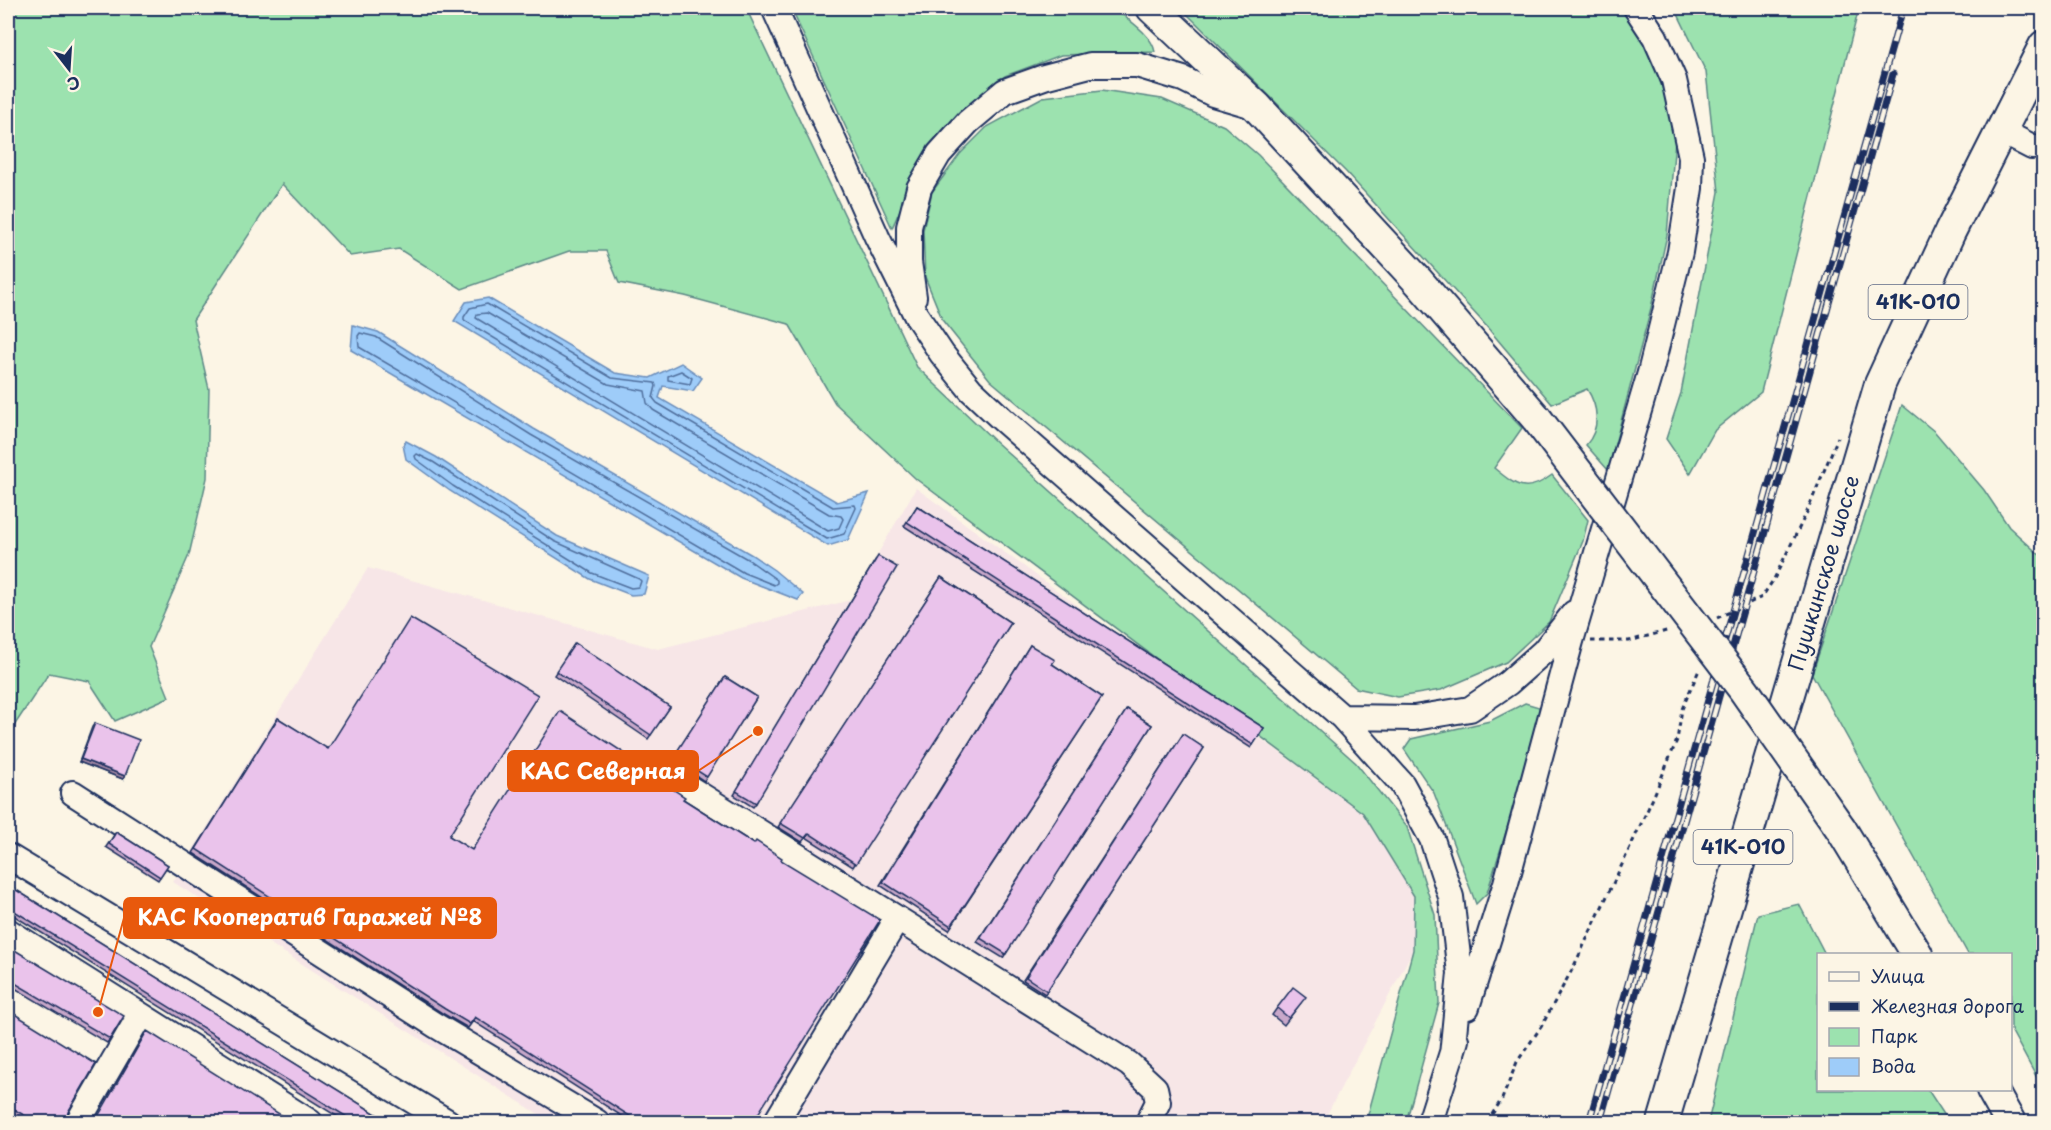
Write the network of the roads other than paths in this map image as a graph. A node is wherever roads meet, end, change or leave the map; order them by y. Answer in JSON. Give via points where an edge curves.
{"nodes":[{"id":1,"x":774,"y":8,"type":"edge"},
{"id":2,"x":1152,"y":8,"type":"edge"},
{"id":3,"x":1636,"y":8,"type":"edge"},
{"id":4,"x":2043,"y":46,"type":"edge"},
{"id":5,"x":1257,"y":107,"type":"junction"},
{"id":6,"x":2001,"y":131,"type":"junction"},
{"id":7,"x":2032,"y":147,"type":"dead end"},
{"id":8,"x":916,"y":315,"type":"junction"},
{"id":9,"x":1583,"y":601,"type":"junction"},
{"id":10,"x":1342,"y":717,"type":"junction"},
{"id":11,"x":667,"y":774,"type":"dead end"},
{"id":12,"x":73,"y":793,"type":"dead end"},
{"id":13,"x":8,"y":856,"type":"edge"},
{"id":14,"x":897,"y":919,"type":"junction"},
{"id":15,"x":8,"y":931,"type":"edge"},
{"id":16,"x":1916,"y":953,"type":"edge"},
{"id":17,"x":140,"y":1015,"type":"junction"},
{"id":18,"x":1452,"y":1055,"type":"junction"},
{"id":19,"x":1993,"y":1091,"type":"edge"},
{"id":20,"x":78,"y":1122,"type":"edge"},
{"id":21,"x":310,"y":1122,"type":"edge"},
{"id":22,"x":448,"y":1122,"type":"edge"},
{"id":23,"x":597,"y":1122,"type":"edge"},
{"id":24,"x":776,"y":1122,"type":"edge"},
{"id":25,"x":1148,"y":1122,"type":"edge"},
{"id":26,"x":1431,"y":1122,"type":"edge"},
{"id":27,"x":1663,"y":1122,"type":"edge"},
{"id":28,"x":2010,"y":1122,"type":"edge"}],
"edges":[{"from":1,"to":8,"type":"street"},
{"from":2,"to":5,"type":"main road"},
{"from":3,"to":9,"type":"street","via":[[1674,80],[1691,157],[1690,188],[1680,252],[1650,373]]},
{"from":4,"to":6,"type":"main road","name":"Пушкинское шоссе","number":"41К-010"},
{"from":5,"to":8,"type":"street","via":[[1137,65],[1090,65],[1005,91],[939,154],[919,188],[909,227]]},
{"from":5,"to":16,"type":"main road","bridge":true,"via":[[1419,282],[1537,419],[1744,690],[1841,829]]},
{"from":6,"to":7,"type":"street"},
{"from":6,"to":27,"type":"main road","name":"Пушкинское шоссе","number":"41К-010","via":[[1880,384]]},
{"from":8,"to":10,"type":"street","via":[[971,390]]},
{"from":9,"to":10,"type":"street","via":[[1544,651],[1470,709],[1414,718]]},
{"from":9,"to":18,"type":"street","via":[[1506,883]]},
{"from":10,"to":18,"type":"street","via":[[1402,784],[1432,839],[1451,897],[1460,973]]},
{"from":11,"to":14,"type":"street"},
{"from":12,"to":23,"type":"street","via":[[435,1026]]},
{"from":13,"to":22,"type":"street"},
{"from":14,"to":24,"type":"street"},
{"from":14,"to":25,"type":"street","via":[[1129,1064],[1155,1088],[1158,1102]]},
{"from":15,"to":17,"type":"street"},
{"from":17,"to":20,"type":"street"},
{"from":17,"to":21,"type":"street"},
{"from":18,"to":26,"type":"street"},
{"from":19,"to":28,"type":"main road"}]}
